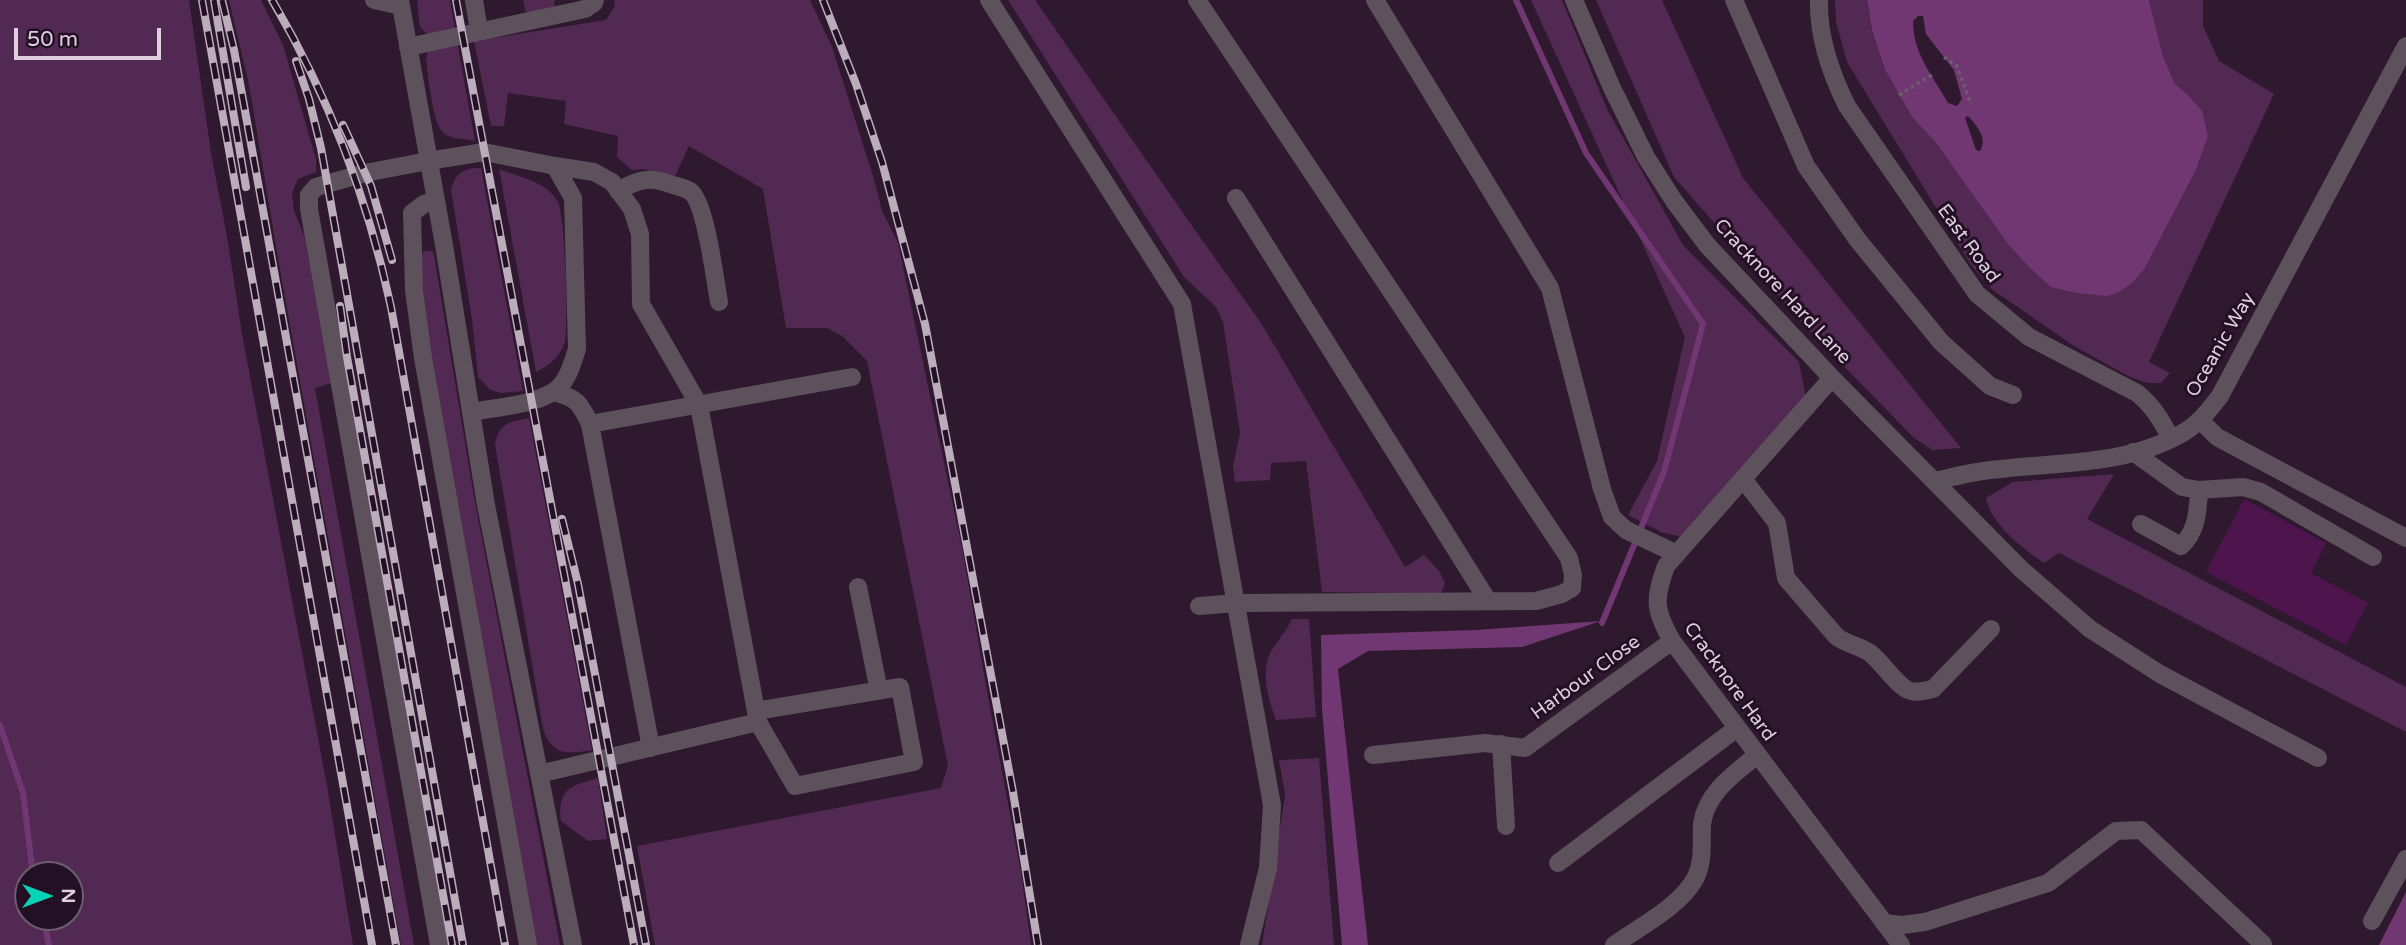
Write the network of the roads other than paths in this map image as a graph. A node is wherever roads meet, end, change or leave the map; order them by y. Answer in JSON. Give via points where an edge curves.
{"nodes":[{"id":1,"x":374,"y":0,"type":"edge"},
{"id":2,"x":474,"y":0,"type":"edge"},
{"id":3,"x":595,"y":0,"type":"edge"},
{"id":4,"x":989,"y":0,"type":"edge"},
{"id":5,"x":1197,"y":0,"type":"edge"},
{"id":6,"x":1375,"y":0,"type":"edge"},
{"id":7,"x":1574,"y":0,"type":"edge"},
{"id":8,"x":1734,"y":0,"type":"edge"},
{"id":9,"x":1819,"y":0,"type":"edge"},
{"id":10,"x":401,"y":3,"type":"edge"},
{"id":11,"x":479,"y":31,"type":"junction"},
{"id":12,"x":2406,"y":46,"type":"edge"},
{"id":13,"x":408,"y":47,"type":"junction"},
{"id":14,"x":429,"y":161,"type":"junction"},
{"id":15,"x":555,"y":166,"type":"junction"},
{"id":16,"x":618,"y":191,"type":"junction"},
{"id":17,"x":1236,"y":198,"type":"dead end"},
{"id":18,"x":436,"y":200,"type":"junction"},
{"id":19,"x":719,"y":302,"type":"dead end"},
{"id":20,"x":852,"y":377,"type":"dead end"},
{"id":21,"x":1832,"y":378,"type":"junction"},
{"id":22,"x":554,"y":392,"type":"junction"},
{"id":23,"x":2013,"y":395,"type":"dead end"},
{"id":24,"x":699,"y":405,"type":"junction"},
{"id":25,"x":471,"y":412,"type":"junction"},
{"id":26,"x":2200,"y":420,"type":"junction"},
{"id":27,"x":590,"y":424,"type":"junction"},
{"id":28,"x":2171,"y":439,"type":"junction"},
{"id":29,"x":2133,"y":452,"type":"junction"},
{"id":30,"x":1743,"y":479,"type":"junction"},
{"id":31,"x":1935,"y":481,"type":"junction"},
{"id":32,"x":2199,"y":490,"type":"junction"},
{"id":33,"x":2141,"y":524,"type":"dead end"},
{"id":34,"x":2406,"y":538,"type":"edge"},
{"id":35,"x":1677,"y":554,"type":"junction"},
{"id":36,"x":2373,"y":557,"type":"dead end"},
{"id":37,"x":858,"y":587,"type":"dead end"},
{"id":38,"x":1488,"y":601,"type":"junction"},
{"id":39,"x":1237,"y":603,"type":"junction"},
{"id":40,"x":1199,"y":606,"type":"dead end"},
{"id":41,"x":1991,"y":629,"type":"dead end"},
{"id":42,"x":1672,"y":641,"type":"junction"},
{"id":43,"x":878,"y":691,"type":"junction"},
{"id":44,"x":757,"y":717,"type":"junction"},
{"id":45,"x":1737,"y":728,"type":"junction"},
{"id":46,"x":1501,"y":744,"type":"junction"},
{"id":47,"x":651,"y":748,"type":"junction"},
{"id":48,"x":1373,"y":755,"type":"dead end"},
{"id":49,"x":1757,"y":755,"type":"junction"},
{"id":50,"x":2318,"y":758,"type":"dead end"},
{"id":51,"x":540,"y":774,"type":"junction"},
{"id":52,"x":1506,"y":826,"type":"dead end"},
{"id":53,"x":2406,"y":859,"type":"edge"},
{"id":54,"x":1558,"y":863,"type":"dead end"},
{"id":55,"x":2372,"y":921,"type":"dead end"},
{"id":56,"x":1884,"y":923,"type":"junction"},
{"id":57,"x":2263,"y":944,"type":"edge"},
{"id":58,"x":439,"y":945,"type":"edge"},
{"id":59,"x":528,"y":945,"type":"edge"},
{"id":60,"x":573,"y":945,"type":"edge"},
{"id":61,"x":1249,"y":945,"type":"edge"},
{"id":62,"x":1614,"y":945,"type":"edge"},
{"id":63,"x":1901,"y":945,"type":"edge"}],
"edges":[{"from":1,"to":10,"type":"lane"},
{"from":2,"to":11,"type":"lane"},
{"from":3,"to":11,"type":"lane","via":[[585,9]]},
{"from":4,"to":39,"type":"lane","via":[[1182,304]]},
{"from":5,"to":38,"type":"lane","via":[[1569,558],[1572,588],[1562,594],[1536,601]]},
{"from":6,"to":35,"type":"lane","via":[[1550,288],[1612,517],[1626,530]]},
{"from":7,"to":21,"type":"lane","name":"Cracknore Hard Lane","via":[[1646,158],[1674,201],[1707,245]]},
{"from":8,"to":23,"type":"lane","via":[[1806,166],[1857,239],[1941,342],[1990,386]]},
{"from":9,"to":28,"type":"lane","name":"East Road","via":[[1824,44],[1847,106],[1977,294],[2029,337],[2137,393],[2149,403]]},
{"from":10,"to":13,"type":"lane"},
{"from":11,"to":13,"type":"lane"},
{"from":12,"to":26,"type":"lane","name":"Oceanic Way","via":[[2220,397]]},
{"from":13,"to":14,"type":"lane"},
{"from":14,"to":15,"type":"lane","via":[[484,152]]},
{"from":14,"to":18,"type":"lane"},
{"from":14,"to":58,"type":"lane","via":[[316,187],[309,195],[309,209]]},
{"from":15,"to":16,"type":"lane","via":[[594,172]]},
{"from":15,"to":22,"type":"lane","via":[[573,198],[577,349],[570,373]]},
{"from":16,"to":19,"type":"lane","via":[[645,178],[690,191],[697,198]]},
{"from":16,"to":24,"type":"lane","via":[[632,209],[640,234],[641,304]]},
{"from":17,"to":38,"type":"lane"},
{"from":18,"to":25,"type":"lane"},
{"from":18,"to":59,"type":"lane","via":[[412,213],[414,290]]},
{"from":20,"to":24,"type":"lane"},
{"from":21,"to":30,"type":"lane","name":"Cracknore Hard"},
{"from":21,"to":31,"type":"lane","name":"Cracknore Hard Lane"},
{"from":22,"to":25,"type":"lane"},
{"from":22,"to":27,"type":"lane","via":[[581,405]]},
{"from":24,"to":27,"type":"lane"},
{"from":24,"to":44,"type":"lane"},
{"from":25,"to":51,"type":"lane"},
{"from":26,"to":28,"type":"lane","name":"Oceanic Way"},
{"from":26,"to":34,"type":"lane","via":[[2217,437]]},
{"from":27,"to":47,"type":"lane"},
{"from":28,"to":29,"type":"lane","name":"Oceanic Way"},
{"from":29,"to":31,"type":"lane","name":"Oceanic Way"},
{"from":29,"to":32,"type":"lane","via":[[2182,487]]},
{"from":30,"to":35,"type":"lane","name":"Cracknore Hard"},
{"from":30,"to":41,"type":"lane","via":[[1777,523],[1786,578],[1795,590],[1836,636],[1873,655],[1906,689],[1933,689]]},
{"from":31,"to":50,"type":"lane","name":"Cracknore Hard Lane","via":[[2021,569],[2090,629],[2160,674]]},
{"from":32,"to":33,"type":"lane","via":[[2194,526],[2181,546]]},
{"from":32,"to":36,"type":"lane","via":[[2243,487],[2261,492]]},
{"from":35,"to":42,"type":"lane","name":"Cracknore Hard","via":[[1666,566],[1657,592],[1658,618]]},
{"from":37,"to":43,"type":"lane"},
{"from":38,"to":39,"type":"lane"},
{"from":39,"to":40,"type":"lane"},
{"from":39,"to":61,"type":"lane","via":[[1272,805],[1268,868]]},
{"from":42,"to":45,"type":"lane","name":"Cracknore Hard"},
{"from":42,"to":46,"type":"lane","name":"Harbour Close","via":[[1525,748]]},
{"from":43,"to":44,"type":"lane"},
{"from":43,"to":44,"type":"lane","via":[[900,687],[914,762],[795,786]]},
{"from":44,"to":47,"type":"lane"},
{"from":45,"to":49,"type":"lane","name":"Cracknore Hard"},
{"from":45,"to":54,"type":"lane"},
{"from":46,"to":48,"type":"lane"},
{"from":46,"to":52,"type":"lane"},
{"from":47,"to":51,"type":"lane"},
{"from":49,"to":56,"type":"lane","name":"Cracknore Hard"},
{"from":49,"to":62,"type":"lane","via":[[1725,781],[1706,805],[1697,875],[1683,897]]},
{"from":51,"to":60,"type":"lane"},
{"from":53,"to":55,"type":"lane"},
{"from":56,"to":57,"type":"lane","via":[[1925,922],[2048,883],[2116,831],[2141,830]]},
{"from":56,"to":63,"type":"lane","name":"Cracknore Hard"}]}
